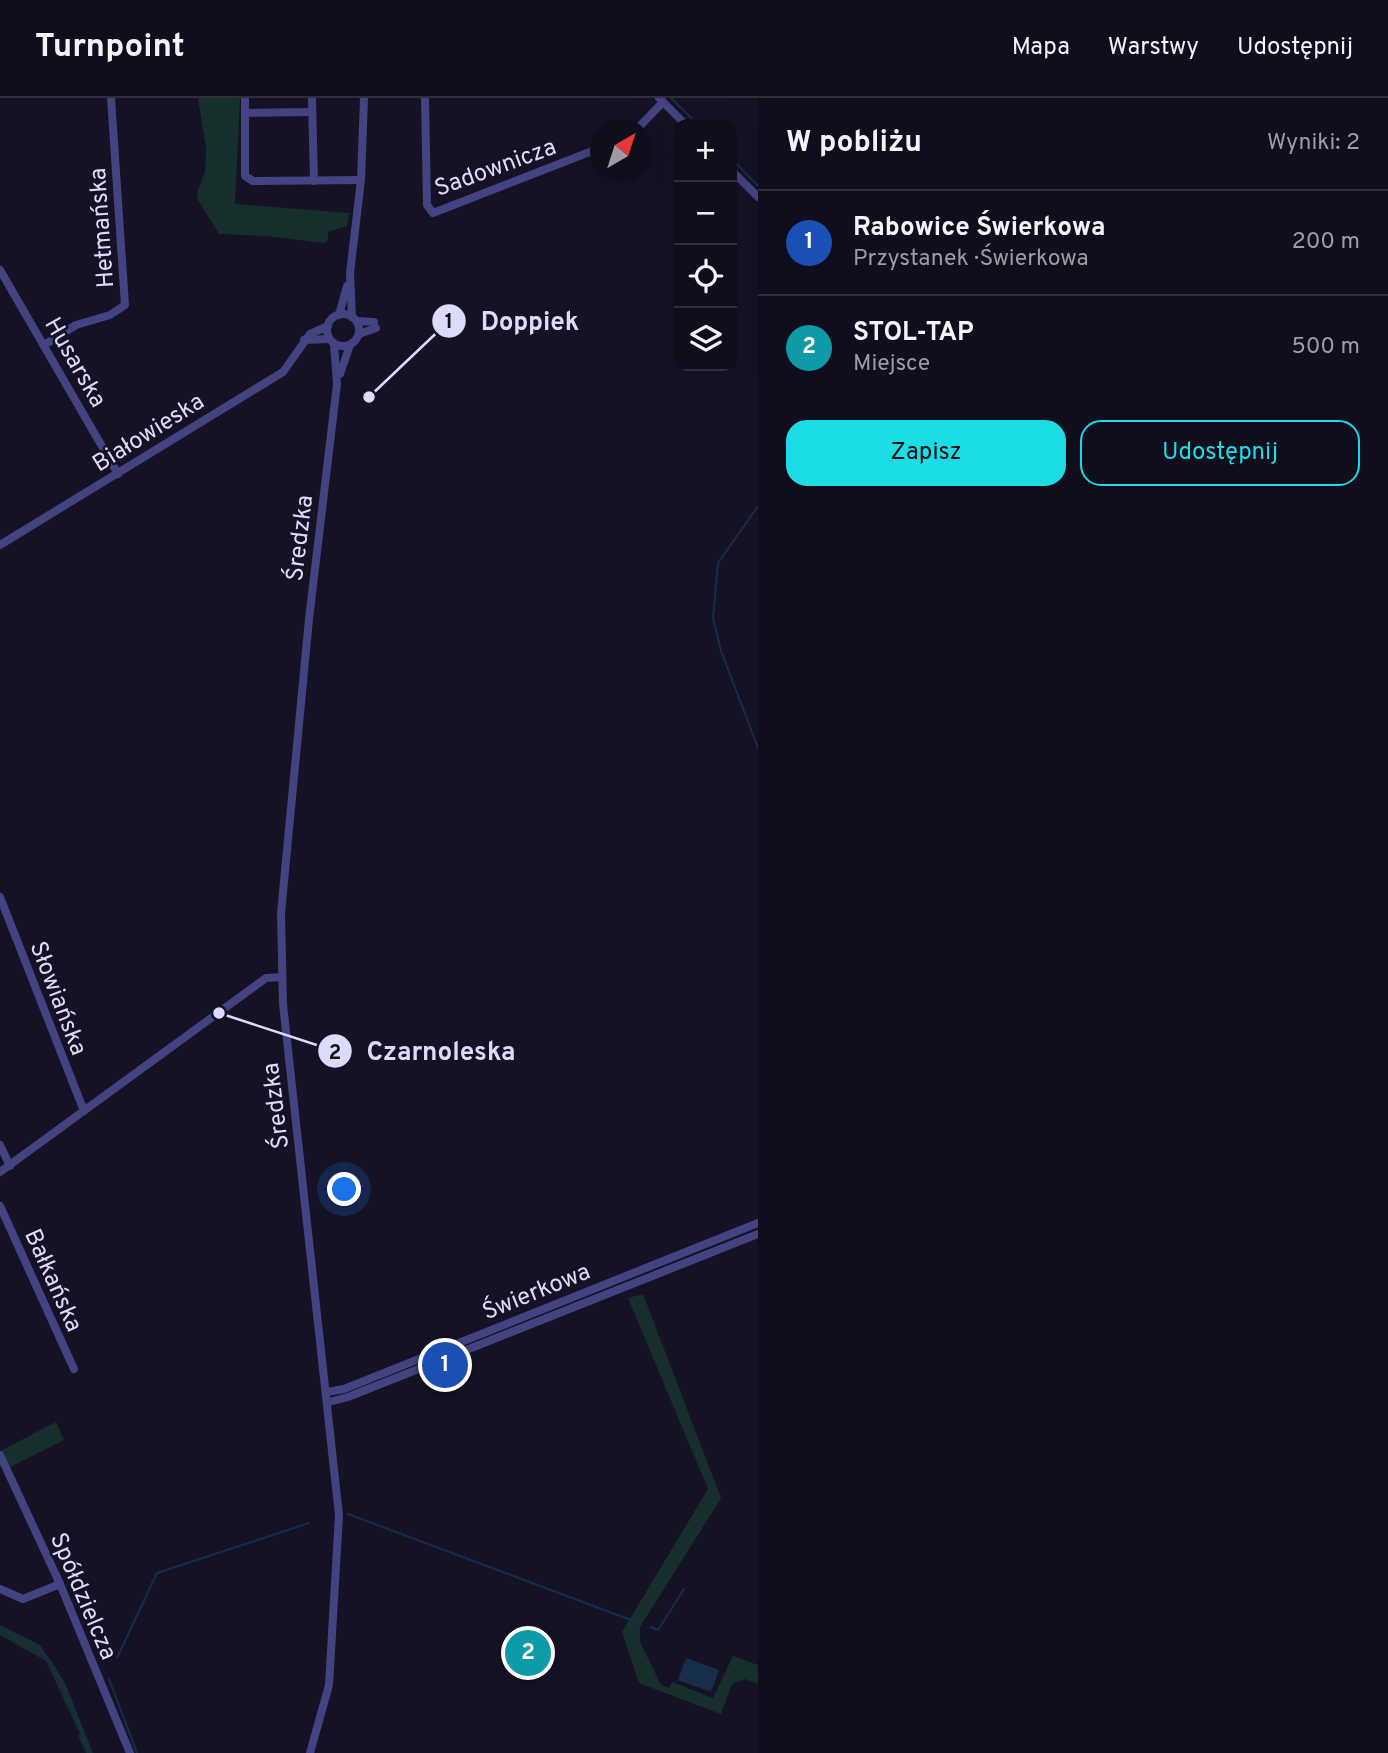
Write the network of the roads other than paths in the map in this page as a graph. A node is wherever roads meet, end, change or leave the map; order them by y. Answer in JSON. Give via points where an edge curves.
{"nodes":[{"id":1,"x":111,"y":98,"type":"edge"},
{"id":2,"x":245,"y":98,"type":"edge"},
{"id":3,"x":312,"y":98,"type":"edge"},
{"id":4,"x":364,"y":98,"type":"edge"},
{"id":5,"x":425,"y":98,"type":"edge"},
{"id":6,"x":661,"y":100,"type":"edge"},
{"id":7,"x":312,"y":112,"type":"junction"},
{"id":8,"x":245,"y":113,"type":"junction"},
{"id":9,"x":645,"y":119,"type":"edge"},
{"id":10,"x":680,"y":119,"type":"edge"},
{"id":11,"x":590,"y":152,"type":"edge"},
{"id":12,"x":737,"y":175,"type":"edge"},
{"id":13,"x":361,"y":180,"type":"junction"},
{"id":14,"x":314,"y":181,"type":"junction"},
{"id":15,"x":758,"y":197,"type":"edge"},
{"id":16,"x":0,"y":270,"type":"edge"},
{"id":17,"x":350,"y":273,"type":"junction"},
{"id":18,"x":339,"y":315,"type":"junction"},
{"id":19,"x":354,"y":319,"type":"junction"},
{"id":20,"x":328,"y":326,"type":"junction"},
{"id":21,"x":359,"y":334,"type":"junction"},
{"id":22,"x":304,"y":340,"type":"junction"},
{"id":23,"x":332,"y":341,"type":"junction"},
{"id":24,"x":44,"y":345,"type":"junction"},
{"id":25,"x":350,"y":345,"type":"junction"},
{"id":26,"x":337,"y":384,"type":"junction"},
{"id":27,"x":118,"y":474,"type":"junction"},
{"id":28,"x":0,"y":545,"type":"edge"},
{"id":29,"x":0,"y":897,"type":"edge"},
{"id":30,"x":281,"y":976,"type":"junction"},
{"id":31,"x":84,"y":1111,"type":"junction"},
{"id":32,"x":0,"y":1146,"type":"edge"},
{"id":33,"x":9,"y":1166,"type":"junction"},
{"id":34,"x":0,"y":1172,"type":"edge"},
{"id":35,"x":0,"y":1206,"type":"edge"},
{"id":36,"x":758,"y":1223,"type":"edge"},
{"id":37,"x":758,"y":1234,"type":"edge"},
{"id":38,"x":74,"y":1369,"type":"dead end"},
{"id":39,"x":328,"y":1397,"type":"junction"},
{"id":40,"x":0,"y":1456,"type":"edge"},
{"id":41,"x":60,"y":1584,"type":"junction"},
{"id":42,"x":0,"y":1590,"type":"edge"},
{"id":43,"x":130,"y":1753,"type":"edge"},
{"id":44,"x":310,"y":1753,"type":"edge"}],
"edges":[{"from":1,"to":24,"type":"street","name":"Hetmańska","via":[[125,305],[110,315],[76,325]]},
{"from":2,"to":8,"type":"street"},
{"from":3,"to":7,"type":"street"},
{"from":4,"to":13,"type":"street"},
{"from":5,"to":11,"type":"street","name":"Sadownicza","via":[[427,205],[433,213]]},
{"from":6,"to":9,"type":"street"},
{"from":6,"to":10,"type":"street"},
{"from":7,"to":8,"type":"street"},
{"from":7,"to":14,"type":"street"},
{"from":8,"to":14,"type":"street","via":[[248,180]]},
{"from":12,"to":15,"type":"street"},
{"from":13,"to":14,"type":"street"},
{"from":13,"to":17,"type":"street"},
{"from":16,"to":24,"type":"street","name":"Husarska"},
{"from":17,"to":18,"type":"street"},
{"from":17,"to":19,"type":"street"},
{"from":18,"to":19,"type":"street"},
{"from":18,"to":20,"type":"street"},
{"from":19,"to":21,"type":"street"},
{"from":19,"to":21,"type":"street","via":[[375,325]]},
{"from":20,"to":22,"type":"street","name":"Białowieska"},
{"from":20,"to":23,"type":"street"},
{"from":21,"to":25,"type":"street"},
{"from":22,"to":23,"type":"street"},
{"from":22,"to":27,"type":"street","name":"Białowieska","via":[[283,372]]},
{"from":23,"to":25,"type":"street"},
{"from":23,"to":26,"type":"street","name":"Średzka"},
{"from":24,"to":27,"type":"street","name":"Husarska"},
{"from":25,"to":26,"type":"street","name":"Średzka"},
{"from":26,"to":30,"type":"street","name":"Średzka","via":[[305,657],[281,913]]},
{"from":27,"to":28,"type":"street","name":"Białowieska"},
{"from":29,"to":31,"type":"street","name":"Słowiańska"},
{"from":30,"to":31,"type":"street","via":[[266,978]]},
{"from":30,"to":39,"type":"street","name":"Średzka"},
{"from":31,"to":33,"type":"street"},
{"from":32,"to":33,"type":"street"},
{"from":33,"to":34,"type":"street"},
{"from":35,"to":38,"type":"street","name":"Bałkańska"},
{"from":36,"to":39,"type":"street","name":"Świerkowa"},
{"from":37,"to":39,"type":"street","name":"Świerkowa","via":[[348,1397]]},
{"from":39,"to":44,"type":"street","name":"Średzka","via":[[339,1543],[326,1699]]},
{"from":40,"to":41,"type":"street","name":"Spółdzielcza"},
{"from":41,"to":42,"type":"street","via":[[23,1599]]},
{"from":41,"to":43,"type":"street","name":"Spółdzielcza"}]}
